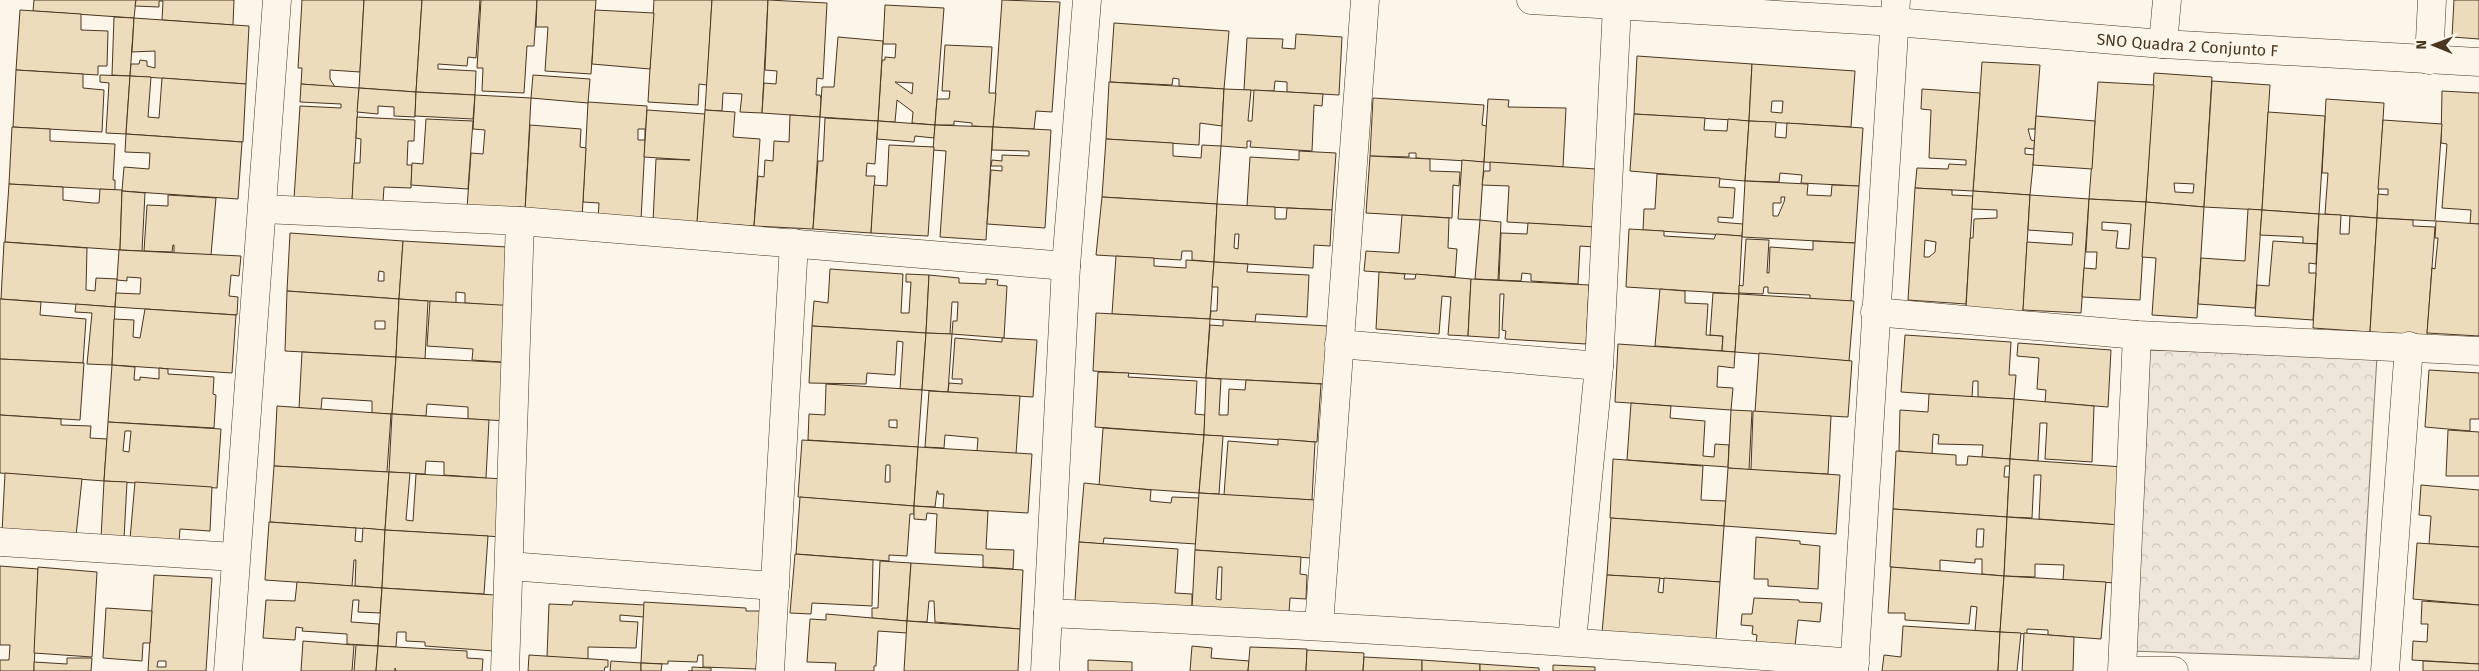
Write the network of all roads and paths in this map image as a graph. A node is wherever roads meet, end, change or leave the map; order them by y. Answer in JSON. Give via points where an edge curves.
{"nodes":[{"id":1,"x":277,"y":0,"type":"edge"},
{"id":2,"x":1087,"y":0,"type":"edge"},
{"id":3,"x":1365,"y":0,"type":"edge"},
{"id":4,"x":1531,"y":0,"type":"edge"},
{"id":5,"x":2167,"y":0,"type":"edge"},
{"id":6,"x":2432,"y":0,"type":"edge"},
{"id":7,"x":1617,"y":6,"type":"junction"},
{"id":8,"x":1895,"y":11,"type":"edge"},
{"id":9,"x":2164,"y":44,"type":"junction"},
{"id":10,"x":2429,"y":60,"type":"junction"},
{"id":11,"x":2479,"y":62,"type":"edge"},
{"id":12,"x":263,"y":209,"type":"junction"},
{"id":13,"x":520,"y":221,"type":"junction"},
{"id":14,"x":794,"y":243,"type":"junction"},
{"id":15,"x":1066,"y":266,"type":"junction"},
{"id":16,"x":1875,"y":312,"type":"junction"},
{"id":17,"x":2137,"y":335,"type":"junction"},
{"id":18,"x":1339,"y":344,"type":"junction"},
{"id":19,"x":2409,"y":346,"type":"junction"},
{"id":20,"x":2479,"y":351,"type":"edge"},
{"id":21,"x":1599,"y":366,"type":"junction"},
{"id":22,"x":0,"y":542,"type":"edge"},
{"id":23,"x":234,"y":557,"type":"junction"},
{"id":24,"x":508,"y":566,"type":"junction"},
{"id":25,"x":775,"y":586,"type":"junction"},
{"id":26,"x":1048,"y":613,"type":"junction"},
{"id":27,"x":1319,"y":626,"type":"junction"},
{"id":28,"x":1572,"y":641,"type":"junction"},
{"id":29,"x":1854,"y":667,"type":"edge"},
{"id":30,"x":228,"y":671,"type":"edge"},
{"id":31,"x":505,"y":671,"type":"edge"},
{"id":32,"x":770,"y":671,"type":"edge"},
{"id":33,"x":1045,"y":671,"type":"edge"},
{"id":34,"x":2124,"y":671,"type":"edge"},
{"id":35,"x":2174,"y":671,"type":"edge"},
{"id":36,"x":2385,"y":671,"type":"edge"}],
"edges":[{"from":1,"to":12,"type":"street"},
{"from":2,"to":15,"type":"street"},
{"from":3,"to":18,"type":"street"},
{"from":4,"to":7,"type":"street","name":"SNO Quadra 2 Conjunto F"},
{"from":5,"to":9,"type":"street"},
{"from":6,"to":10,"type":"street"},
{"from":7,"to":8,"type":"street","name":"SNO Quadra 2 Conjunto F"},
{"from":7,"to":21,"type":"street"},
{"from":8,"to":9,"type":"street","name":"SNO Quadra 2 Conjunto F"},
{"from":8,"to":16,"type":"street"},
{"from":9,"to":10,"type":"street","name":"SNO Quadra 2 Conjunto F"},
{"from":10,"to":11,"type":"street","name":"SNO Quadra 2 Conjunto F"},
{"from":12,"to":13,"type":"street"},
{"from":12,"to":23,"type":"street"},
{"from":13,"to":14,"type":"street"},
{"from":13,"to":24,"type":"street"},
{"from":14,"to":15,"type":"street"},
{"from":14,"to":25,"type":"street"},
{"from":15,"to":26,"type":"street"},
{"from":16,"to":17,"type":"street"},
{"from":16,"to":29,"type":"street"},
{"from":17,"to":19,"type":"street"},
{"from":17,"to":34,"type":"street"},
{"from":18,"to":21,"type":"street"},
{"from":18,"to":27,"type":"street"},
{"from":19,"to":20,"type":"street"},
{"from":19,"to":36,"type":"street"},
{"from":21,"to":28,"type":"street"},
{"from":22,"to":23,"type":"street"},
{"from":23,"to":30,"type":"street"},
{"from":24,"to":25,"type":"street"},
{"from":24,"to":31,"type":"street"},
{"from":25,"to":32,"type":"street"},
{"from":26,"to":27,"type":"street"},
{"from":26,"to":33,"type":"street"},
{"from":27,"to":28,"type":"street"},
{"from":28,"to":29,"type":"street"},
{"from":34,"to":35,"type":"street"}]}
